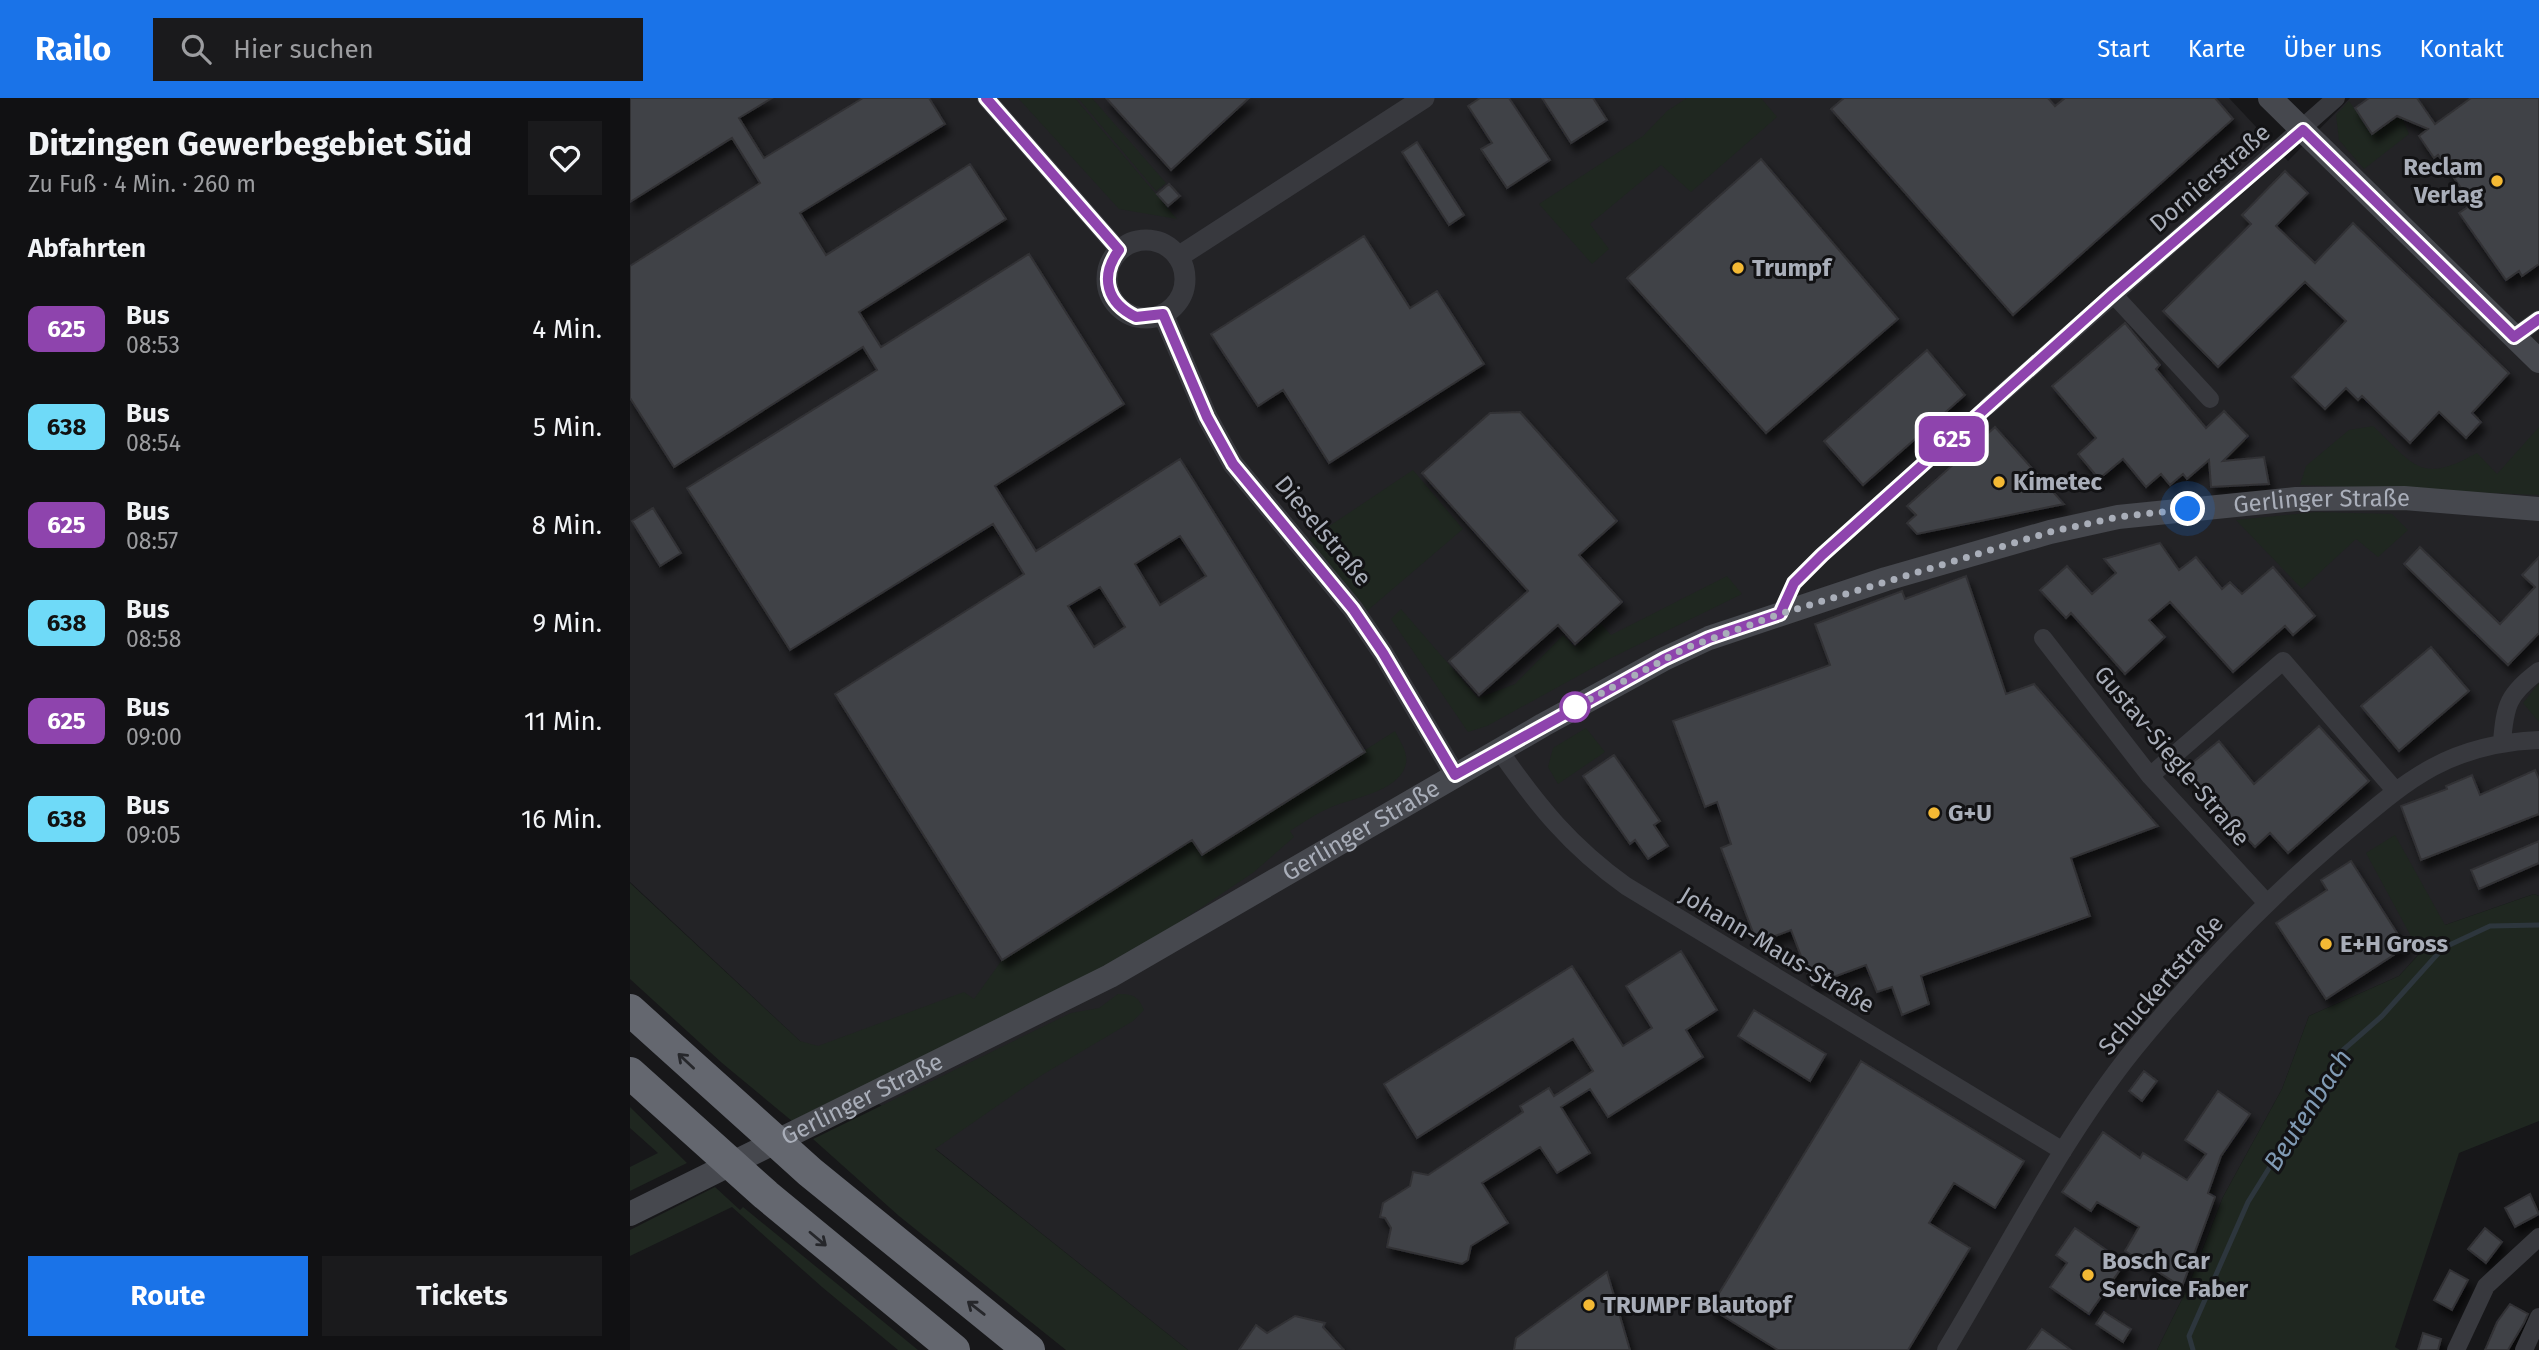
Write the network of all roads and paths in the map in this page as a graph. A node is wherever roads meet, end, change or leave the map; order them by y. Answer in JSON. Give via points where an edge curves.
{"nodes":[{"id":1,"x":986,"y":98,"type":"edge"},
{"id":2,"x":1424,"y":98,"type":"edge"},
{"id":3,"x":2270,"y":98,"type":"edge"},
{"id":4,"x":2290,"y":98,"type":"edge"},
{"id":5,"x":2336,"y":98,"type":"edge"},
{"id":6,"x":2303,"y":130,"type":"junction"},
{"id":7,"x":1119,"y":250,"type":"junction"},
{"id":8,"x":1178,"y":257,"type":"junction"},
{"id":9,"x":2113,"y":294,"type":"junction"},
{"id":10,"x":1163,"y":314,"type":"junction"},
{"id":11,"x":2539,"y":319,"type":"edge"},
{"id":12,"x":2514,"y":337,"type":"junction"},
{"id":13,"x":2539,"y":360,"type":"edge"},
{"id":14,"x":2210,"y":399,"type":"dead end"},
{"id":15,"x":1988,"y":406,"type":"dead end"},
{"id":16,"x":2539,"y":509,"type":"edge"},
{"id":17,"x":2043,"y":638,"type":"dead end"},
{"id":18,"x":2539,"y":671,"type":"edge"},
{"id":19,"x":2539,"y":740,"type":"edge"},
{"id":20,"x":2502,"y":742,"type":"junction"},
{"id":21,"x":1499,"y":750,"type":"junction"},
{"id":22,"x":1455,"y":775,"type":"junction"},
{"id":23,"x":2150,"y":776,"type":"junction"},
{"id":24,"x":2394,"y":789,"type":"junction"},
{"id":25,"x":2266,"y":902,"type":"junction"},
{"id":26,"x":630,"y":1010,"type":"edge"},
{"id":27,"x":630,"y":1073,"type":"edge"},
{"id":28,"x":2063,"y":1151,"type":"junction"},
{"id":29,"x":630,"y":1214,"type":"edge"},
{"id":30,"x":2539,"y":1237,"type":"edge"},
{"id":31,"x":2539,"y":1317,"type":"edge"},
{"id":32,"x":954,"y":1350,"type":"edge"},
{"id":33,"x":1030,"y":1350,"type":"edge"},
{"id":34,"x":1946,"y":1350,"type":"edge"},
{"id":35,"x":2456,"y":1350,"type":"edge"},
{"id":36,"x":2524,"y":1350,"type":"edge"}],
"edges":[{"from":1,"to":7,"type":"street"},
{"from":2,"to":8,"type":"street"},
{"from":3,"to":6,"type":"main road"},
{"from":4,"to":6,"type":"street"},
{"from":5,"to":6,"type":"street","name":"Dornierstraße"},
{"from":6,"to":9,"type":"street","name":"Dornierstraße"},
{"from":6,"to":12,"type":"main road"},
{"from":7,"to":8,"type":"street","via":[[1143,240],[1169,247]]},
{"from":7,"to":10,"type":"street","via":[[1107,275],[1114,301],[1136,317]]},
{"from":8,"to":10,"type":"street","via":[[1183,289]]},
{"from":9,"to":14,"type":"street"},
{"from":9,"to":15,"type":"street","name":"Dornierstraße"},
{"from":10,"to":22,"type":"street","name":"Dieselstraße","via":[[1207,417],[1233,464],[1353,609]]},
{"from":11,"to":12,"type":"street"},
{"from":12,"to":13,"type":"main road"},
{"from":16,"to":21,"type":"main road","name":"Gerlinger Straße","via":[[2404,498],[2296,499],[2118,517],[2050,532],[1886,579],[1709,638]]},
{"from":17,"to":23,"type":"street","name":"Gustav-Siegle-Straße"},
{"from":18,"to":20,"type":"street","via":[[2522,683],[2505,705]]},
{"from":19,"to":20,"type":"street","name":"Schuckertstraße"},
{"from":20,"to":24,"type":"street","name":"Schuckertstraße","via":[[2438,762]]},
{"from":21,"to":22,"type":"main road","name":"Gerlinger Straße"},
{"from":21,"to":28,"type":"street","name":"Johann-Maus-Straße","via":[[1534,799],[1584,855],[1626,886]]},
{"from":22,"to":29,"type":"main road","name":"Gerlinger Straße","via":[[1110,976]]},
{"from":23,"to":24,"type":"street","via":[[2283,662]]},
{"from":23,"to":25,"type":"street","name":"Gustav-Siegle-Straße"},
{"from":24,"to":25,"type":"street","name":"Schuckertstraße"},
{"from":25,"to":28,"type":"street","name":"Schuckertstraße","via":[[2133,1051]]},
{"from":33,"to":26,"type":"highway","one_way":true,"via":[[810,1172]]},
{"from":27,"to":32,"type":"highway","one_way":true,"via":[[766,1195]]},
{"from":28,"to":34,"type":"street","name":"Schuckertstraße"},
{"from":30,"to":35,"type":"street","via":[[2486,1286]]},
{"from":31,"to":36,"type":"street"}]}
